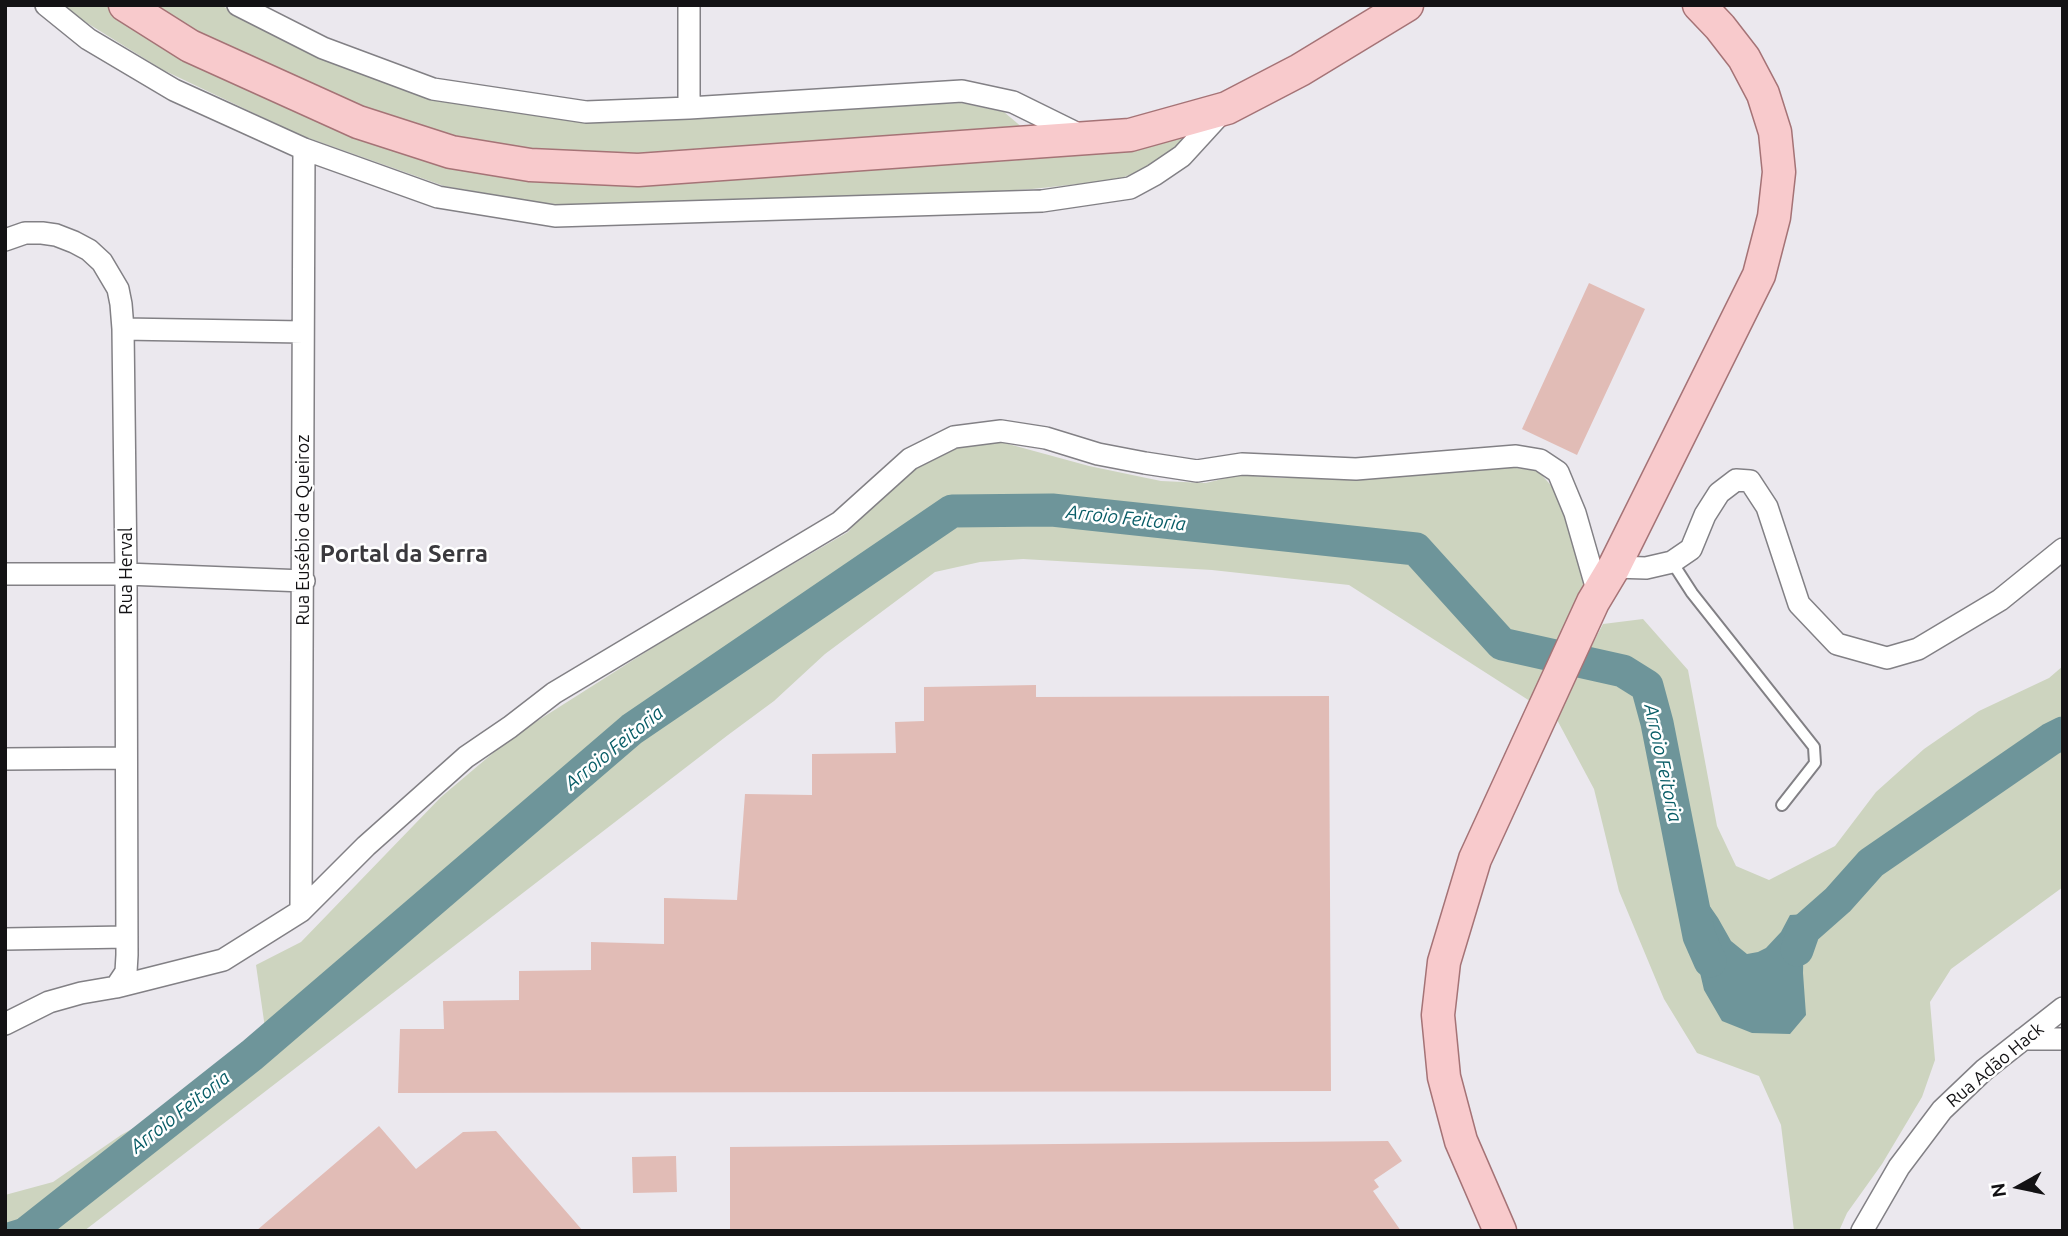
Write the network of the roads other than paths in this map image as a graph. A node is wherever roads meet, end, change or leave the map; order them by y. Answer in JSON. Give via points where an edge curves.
{"nodes":[{"id":1,"x":46,"y":5,"type":"edge"},
{"id":2,"x":125,"y":5,"type":"edge"},
{"id":3,"x":238,"y":5,"type":"edge"},
{"id":4,"x":689,"y":5,"type":"edge"},
{"id":5,"x":1407,"y":5,"type":"edge"},
{"id":6,"x":1699,"y":5,"type":"edge"},
{"id":7,"x":689,"y":108,"type":"junction"},
{"id":8,"x":1227,"y":108,"type":"junction"},
{"id":9,"x":1086,"y":138,"type":"junction"},
{"id":10,"x":304,"y":149,"type":"junction"},
{"id":11,"x":5,"y":240,"type":"edge"},
{"id":12,"x":122,"y":329,"type":"junction"},
{"id":13,"x":303,"y":332,"type":"junction"},
{"id":14,"x":2063,"y":549,"type":"edge"},
{"id":15,"x":1672,"y":562,"type":"junction"},
{"id":16,"x":5,"y":574,"type":"edge"},
{"id":17,"x":126,"y":574,"type":"junction"},
{"id":18,"x":304,"y":581,"type":"junction"},
{"id":19,"x":1602,"y":587,"type":"junction"},
{"id":20,"x":127,"y":758,"type":"junction"},
{"id":21,"x":5,"y":760,"type":"edge"},
{"id":22,"x":1782,"y":805,"type":"dead end"},
{"id":23,"x":301,"y":911,"type":"junction"},
{"id":24,"x":127,"y":937,"type":"junction"},
{"id":25,"x":5,"y":939,"type":"edge"},
{"id":26,"x":116,"y":988,"type":"junction"},
{"id":27,"x":2063,"y":1008,"type":"edge"},
{"id":28,"x":5,"y":1024,"type":"edge"},
{"id":29,"x":2023,"y":1039,"type":"junction"},
{"id":30,"x":2063,"y":1039,"type":"edge"},
{"id":31,"x":1461,"y":1141,"type":"junction"},
{"id":32,"x":1500,"y":1231,"type":"edge"},
{"id":33,"x":1523,"y":1231,"type":"edge"},
{"id":34,"x":1862,"y":1231,"type":"edge"}],
"edges":[{"from":1,"to":10,"type":"street","via":[[88,39],[174,90]]},
{"from":2,"to":9,"type":"main road","via":[[190,46],[358,122],[451,152],[530,164],[638,170]]},
{"from":3,"to":7,"type":"street","via":[[323,48],[433,89],[586,112]]},
{"from":4,"to":7,"type":"street"},
{"from":5,"to":8,"type":"main road"},
{"from":6,"to":19,"type":"main road","via":[[1744,58],[1763,94],[1775,132],[1779,172],[1774,217],[1759,275]]},
{"from":7,"to":9,"type":"street","via":[[962,91],[1013,102]]},
{"from":8,"to":9,"type":"main road","via":[[1130,135]]},
{"from":8,"to":10,"type":"street","via":[[1182,156],[1130,188],[1042,201],[555,216],[438,197]]},
{"from":10,"to":13,"type":"street","name":"Rua Eusébio de Queiroz"},
{"from":11,"to":12,"type":"street","name":"Rua Herval","via":[[26,233],[49,234],[89,250],[118,289]]},
{"from":12,"to":13,"type":"street"},
{"from":12,"to":17,"type":"street","name":"Rua Herval"},
{"from":13,"to":18,"type":"street","name":"Rua Eusébio de Queiroz"},
{"from":14,"to":15,"type":"street","via":[[2000,600],[1918,649],[1887,658],[1837,645],[1799,604],[1767,507],[1750,481],[1736,480],[1719,493],[1691,549]]},
{"from":15,"to":19,"type":"street"},
{"from":15,"to":22,"type":"lane","via":[[1814,747],[1815,763]]},
{"from":16,"to":17,"type":"street"},
{"from":17,"to":18,"type":"street"},
{"from":17,"to":20,"type":"street","name":"Rua Herval"},
{"from":18,"to":23,"type":"street","name":"Rua Eusébio de Queiroz"},
{"from":19,"to":23,"type":"street","via":[[1558,472],[1540,460],[1516,456],[1356,469],[1242,464],[1197,471],[1001,431],[954,437],[910,459],[840,522],[554,693],[466,757]]},
{"from":19,"to":31,"type":"main road","via":[[1475,859],[1444,962],[1438,1015],[1444,1077]]},
{"from":20,"to":21,"type":"street"},
{"from":20,"to":24,"type":"street","name":"Rua Herval"},
{"from":23,"to":26,"type":"street","via":[[223,960]]},
{"from":24,"to":25,"type":"street"},
{"from":24,"to":26,"type":"street","name":"Rua Herval","via":[[126,972]]},
{"from":26,"to":28,"type":"street","via":[[49,1002]]},
{"from":27,"to":29,"type":"street","name":"Rua Adão Hack"},
{"from":29,"to":30,"type":"street"},
{"from":29,"to":34,"type":"street","name":"Rua Adão Hack","via":[[1942,1110],[1899,1167]]},
{"from":31,"to":32,"type":"main road"},
{"from":31,"to":33,"type":"main road"}]}
